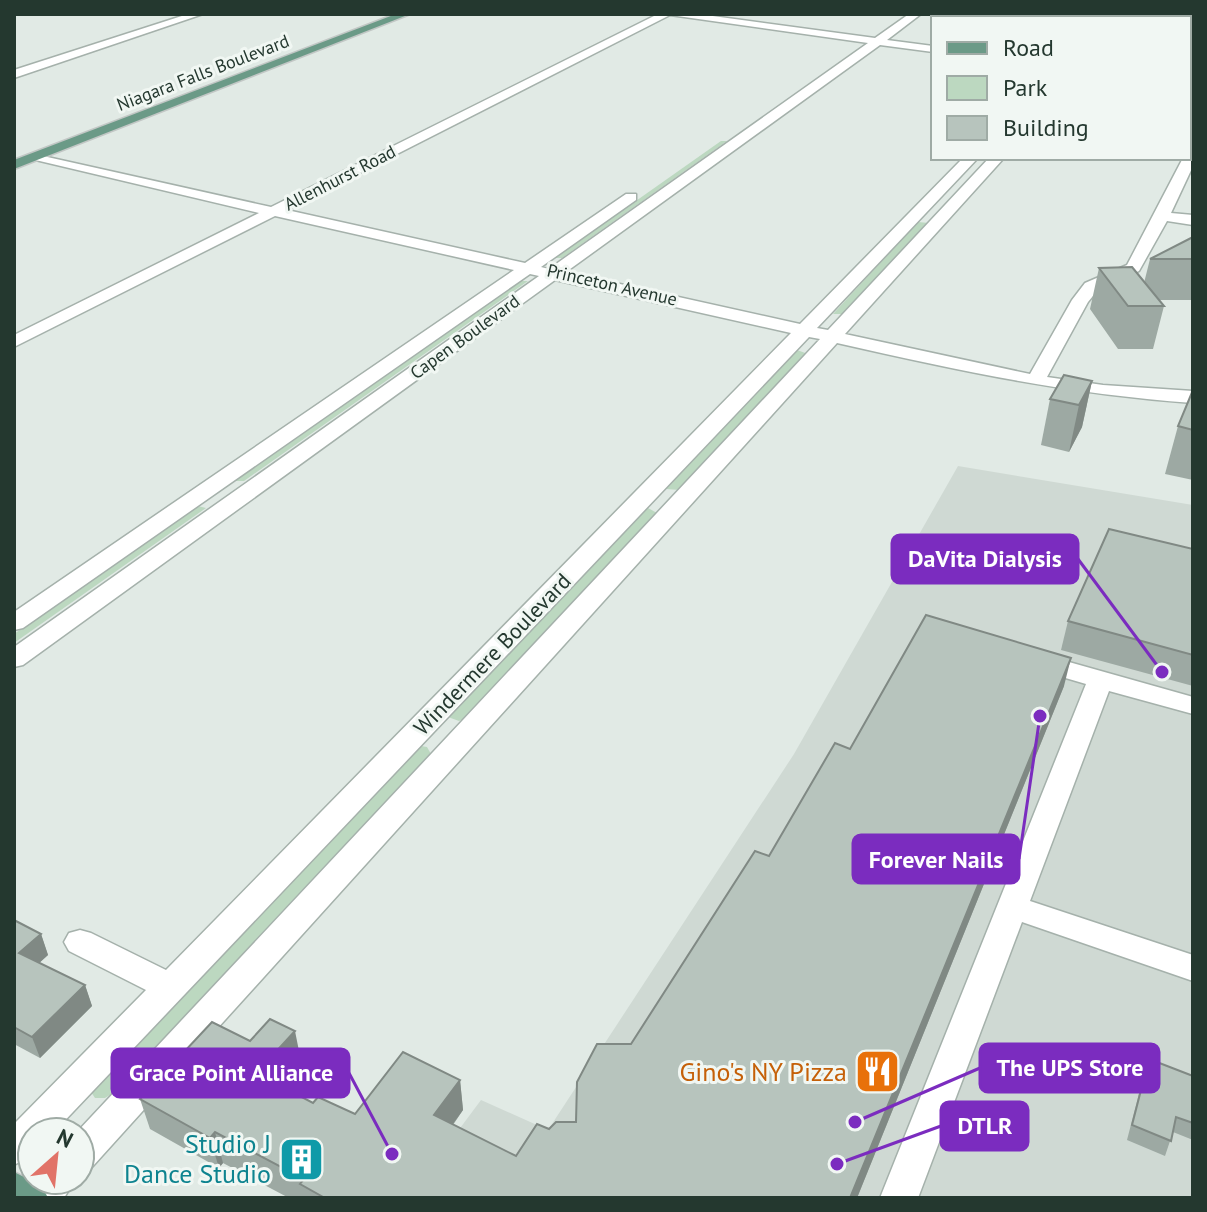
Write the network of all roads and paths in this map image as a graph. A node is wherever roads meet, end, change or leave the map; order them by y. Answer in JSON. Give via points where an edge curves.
{"nodes":[{"id":1,"x":198,"y":14,"type":"edge"},
{"id":2,"x":405,"y":14,"type":"edge"},
{"id":3,"x":666,"y":14,"type":"edge"},
{"id":4,"x":675,"y":14,"type":"edge"},
{"id":5,"x":896,"y":14,"type":"edge"},
{"id":6,"x":916,"y":14,"type":"edge"},
{"id":7,"x":860,"y":39,"type":"junction"},
{"id":8,"x":878,"y":41,"type":"junction"},
{"id":9,"x":931,"y":49,"type":"edge"},
{"id":10,"x":14,"y":74,"type":"edge"},
{"id":11,"x":723,"y":134,"type":"junction"},
{"id":12,"x":743,"y":137,"type":"junction"},
{"id":13,"x":34,"y":158,"type":"junction"},
{"id":14,"x":969,"y":160,"type":"edge"},
{"id":15,"x":995,"y":160,"type":"edge"},
{"id":16,"x":1189,"y":160,"type":"edge"},
{"id":17,"x":14,"y":165,"type":"edge"},
{"id":18,"x":672,"y":170,"type":"dead end"},
{"id":19,"x":646,"y":187,"type":"dead end"},
{"id":20,"x":1175,"y":189,"type":"junction"},
{"id":21,"x":1193,"y":192,"type":"edge"},
{"id":22,"x":277,"y":210,"type":"junction"},
{"id":23,"x":917,"y":214,"type":"junction"},
{"id":24,"x":1162,"y":216,"type":"junction"},
{"id":25,"x":941,"y":219,"type":"junction"},
{"id":26,"x":1193,"y":220,"type":"edge"},
{"id":27,"x":531,"y":267,"type":"junction"},
{"id":28,"x":555,"y":272,"type":"junction"},
{"id":29,"x":806,"y":328,"type":"junction"},
{"id":30,"x":834,"y":335,"type":"junction"},
{"id":31,"x":14,"y":342,"type":"edge"},
{"id":32,"x":1035,"y":381,"type":"junction"},
{"id":33,"x":1193,"y":397,"type":"edge"},
{"id":34,"x":208,"y":489,"type":"junction"},
{"id":35,"x":644,"y":497,"type":"junction"},
{"id":36,"x":238,"y":499,"type":"junction"},
{"id":37,"x":677,"y":505,"type":"junction"},
{"id":38,"x":14,"y":623,"type":"edge"},
{"id":39,"x":1013,"y":654,"type":"edge"},
{"id":40,"x":14,"y":659,"type":"edge"},
{"id":41,"x":1100,"y":680,"type":"junction"},
{"id":42,"x":1193,"y":706,"type":"edge"},
{"id":43,"x":421,"y":728,"type":"junction"},
{"id":44,"x":459,"y":742,"type":"junction"},
{"id":45,"x":1012,"y":907,"type":"junction"},
{"id":46,"x":80,"y":942,"type":"dead end"},
{"id":47,"x":1193,"y":968,"type":"edge"},
{"id":48,"x":171,"y":987,"type":"junction"},
{"id":49,"x":96,"y":1137,"type":"edge"},
{"id":50,"x":14,"y":1149,"type":"edge"},
{"id":51,"x":14,"y":1189,"type":"edge"},
{"id":52,"x":903,"y":1197,"type":"edge"},
{"id":53,"x":29,"y":1198,"type":"edge"}],
"edges":[{"from":1,"to":10,"type":"street"},
{"from":2,"to":13,"type":"main road","name":"Niagara Falls Boulevard"},
{"from":3,"to":22,"type":"street","name":"Allenhurst Road"},
{"from":4,"to":7,"type":"street"},
{"from":5,"to":7,"type":"street"},
{"from":6,"to":8,"type":"street","name":"Capen Boulevard"},
{"from":7,"to":8,"type":"street"},
{"from":7,"to":11,"type":"street"},
{"from":8,"to":9,"type":"street"},
{"from":8,"to":12,"type":"street","name":"Capen Boulevard"},
{"from":11,"to":12,"type":"street"},
{"from":11,"to":18,"type":"street"},
{"from":12,"to":28,"type":"street","name":"Capen Boulevard"},
{"from":13,"to":17,"type":"main road","name":"Niagara Falls Boulevard"},
{"from":13,"to":22,"type":"street","name":"Princeton Avenue"},
{"from":14,"to":23,"type":"street","name":"Windermere Boulevard"},
{"from":15,"to":25,"type":"street","name":"Windermere Boulevard"},
{"from":16,"to":20,"type":"street"},
{"from":19,"to":27,"type":"street","name":"Capen Boulevard"},
{"from":20,"to":21,"type":"street"},
{"from":20,"to":24,"type":"street"},
{"from":22,"to":27,"type":"street","name":"Princeton Avenue"},
{"from":22,"to":31,"type":"street","name":"Allenhurst Road"},
{"from":23,"to":25,"type":"street"},
{"from":23,"to":29,"type":"street","name":"Windermere Boulevard"},
{"from":24,"to":26,"type":"street"},
{"from":24,"to":32,"type":"street","via":[[1133,268],[1091,287],[1080,300]]},
{"from":25,"to":30,"type":"street","name":"Windermere Boulevard"},
{"from":27,"to":28,"type":"street","name":"Princeton Avenue"},
{"from":27,"to":34,"type":"street","name":"Capen Boulevard"},
{"from":28,"to":29,"type":"street","name":"Princeton Avenue"},
{"from":28,"to":36,"type":"street","name":"Capen Boulevard"},
{"from":29,"to":30,"type":"street","name":"Princeton Avenue"},
{"from":29,"to":35,"type":"street","name":"Windermere Boulevard"},
{"from":30,"to":32,"type":"street","name":"Princeton Avenue"},
{"from":30,"to":37,"type":"street","name":"Windermere Boulevard"},
{"from":32,"to":33,"type":"street","name":"Princeton Avenue"},
{"from":34,"to":36,"type":"street"},
{"from":34,"to":38,"type":"street","name":"Capen Boulevard"},
{"from":35,"to":37,"type":"street"},
{"from":35,"to":43,"type":"street","name":"Windermere Boulevard"},
{"from":36,"to":40,"type":"street","name":"Capen Boulevard"},
{"from":37,"to":44,"type":"street","name":"Windermere Boulevard"},
{"from":39,"to":41,"type":"street"},
{"from":41,"to":42,"type":"street"},
{"from":41,"to":45,"type":"street"},
{"from":43,"to":44,"type":"street"},
{"from":43,"to":48,"type":"street","name":"Windermere Boulevard"},
{"from":44,"to":49,"type":"street","name":"Windermere Boulevard"},
{"from":45,"to":47,"type":"street"},
{"from":45,"to":52,"type":"street"},
{"from":46,"to":48,"type":"street"},
{"from":48,"to":50,"type":"street","name":"Windermere Boulevard"},
{"from":51,"to":53,"type":"main road"}]}
